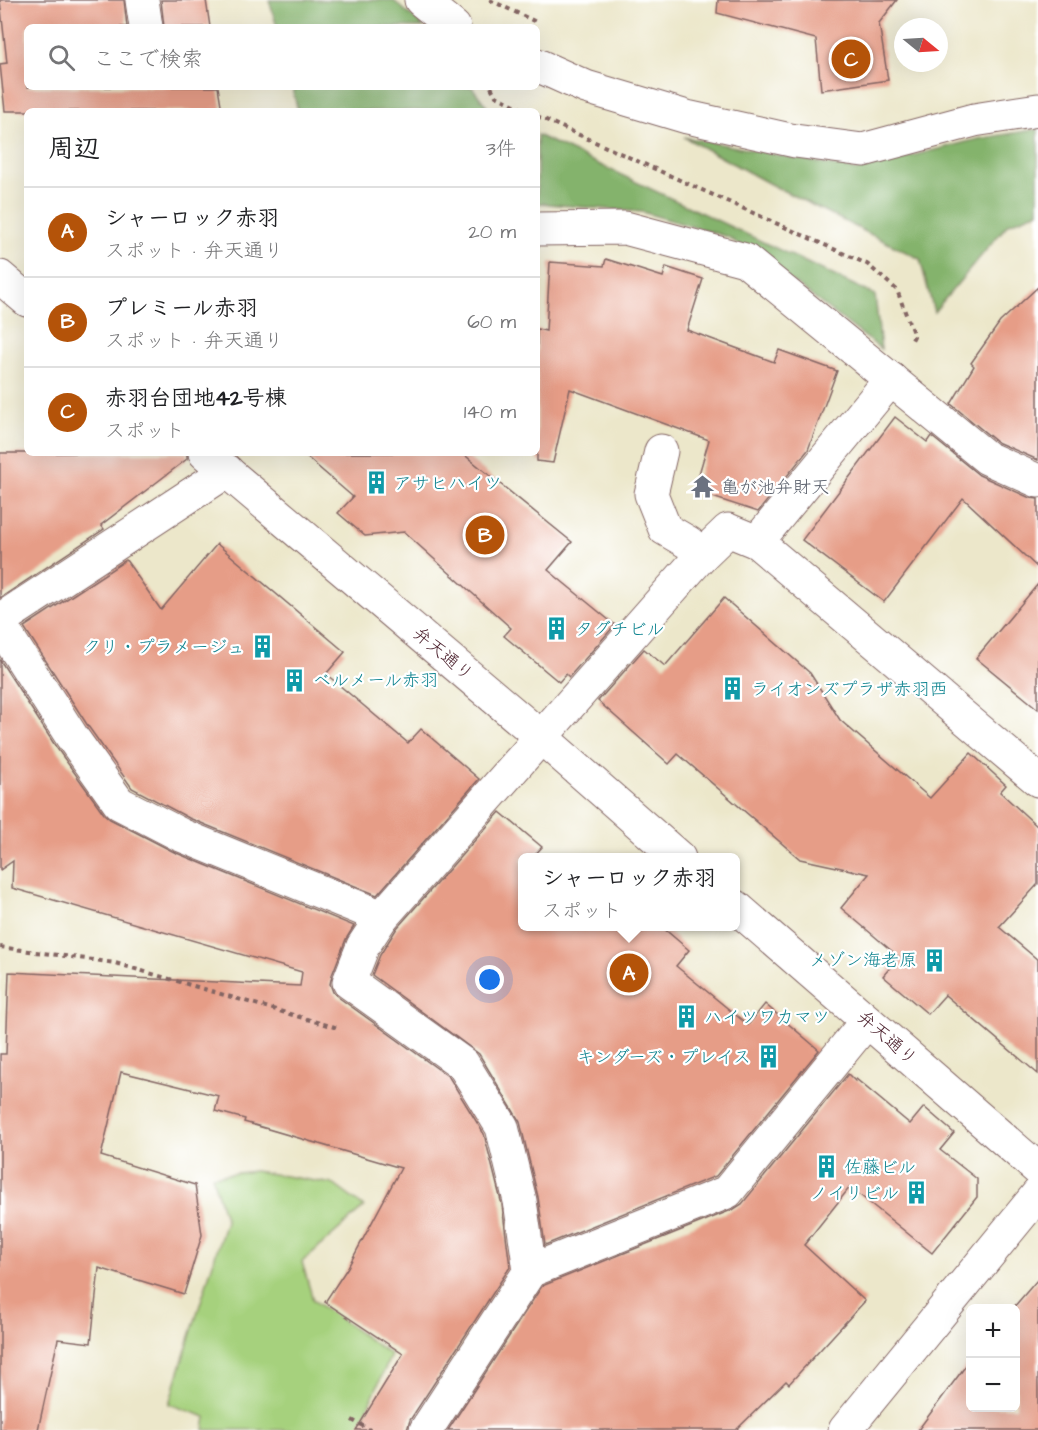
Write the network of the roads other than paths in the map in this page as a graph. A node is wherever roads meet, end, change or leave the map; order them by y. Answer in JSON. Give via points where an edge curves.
{"nodes":[{"id":1,"x":142,"y":0,"type":"edge"},
{"id":2,"x":421,"y":0,"type":"edge"},
{"id":3,"x":146,"y":24,"type":"edge"},
{"id":4,"x":450,"y":24,"type":"edge"},
{"id":5,"x":540,"y":66,"type":"edge"},
{"id":6,"x":1038,"y":110,"type":"edge"},
{"id":7,"x":540,"y":229,"type":"edge"},
{"id":8,"x":0,"y":277,"type":"edge"},
{"id":9,"x":24,"y":297,"type":"edge"},
{"id":10,"x":891,"y":380,"type":"junction"},
{"id":11,"x":661,"y":451,"type":"dead end"},
{"id":12,"x":216,"y":462,"type":"edge"},
{"id":13,"x":1038,"y":481,"type":"edge"},
{"id":14,"x":757,"y":542,"type":"junction"},
{"id":15,"x":701,"y":556,"type":"junction"},
{"id":16,"x":0,"y":620,"type":"edge"},
{"id":17,"x":0,"y":625,"type":"edge"},
{"id":18,"x":541,"y":737,"type":"junction"},
{"id":19,"x":1038,"y":780,"type":"edge"},
{"id":20,"x":673,"y":853,"type":"edge"},
{"id":21,"x":740,"y":911,"type":"edge"},
{"id":22,"x":382,"y":916,"type":"junction"},
{"id":23,"x":867,"y":1021,"type":"junction"},
{"id":24,"x":1037,"y":1173,"type":"edge"},
{"id":25,"x":530,"y":1271,"type":"junction"},
{"id":26,"x":426,"y":1430,"type":"edge"},
{"id":27,"x":845,"y":1430,"type":"edge"}],
"edges":[{"from":1,"to":3,"type":"street"},
{"from":2,"to":4,"type":"street"},
{"from":5,"to":6,"type":"street","via":[[586,87],[687,117],[795,141],[863,150],[974,120]]},
{"from":7,"to":10,"type":"street","via":[[625,228],[745,260]]},
{"from":8,"to":9,"type":"street"},
{"from":10,"to":13,"type":"street","via":[[987,458]]},
{"from":10,"to":14,"type":"street"},
{"from":11,"to":15,"type":"street","via":[[651,494],[665,529],[689,543]]},
{"from":12,"to":16,"type":"street"},
{"from":12,"to":18,"type":"street","name":"弁天通り"},
{"from":14,"to":15,"type":"street","via":[[728,530]]},
{"from":14,"to":19,"type":"street"},
{"from":15,"to":18,"type":"street"},
{"from":17,"to":22,"type":"street","via":[[119,804],[181,835]]},
{"from":18,"to":20,"type":"street","name":"弁天通り"},
{"from":18,"to":22,"type":"street"},
{"from":21,"to":23,"type":"street","name":"弁天通り"},
{"from":22,"to":25,"type":"street","via":[[363,946],[349,982],[463,1064],[502,1127],[520,1201]]},
{"from":23,"to":24,"type":"street","name":"弁天通り"},
{"from":23,"to":25,"type":"street","via":[[727,1192]]},
{"from":24,"to":27,"type":"street"},
{"from":25,"to":26,"type":"street"}]}
